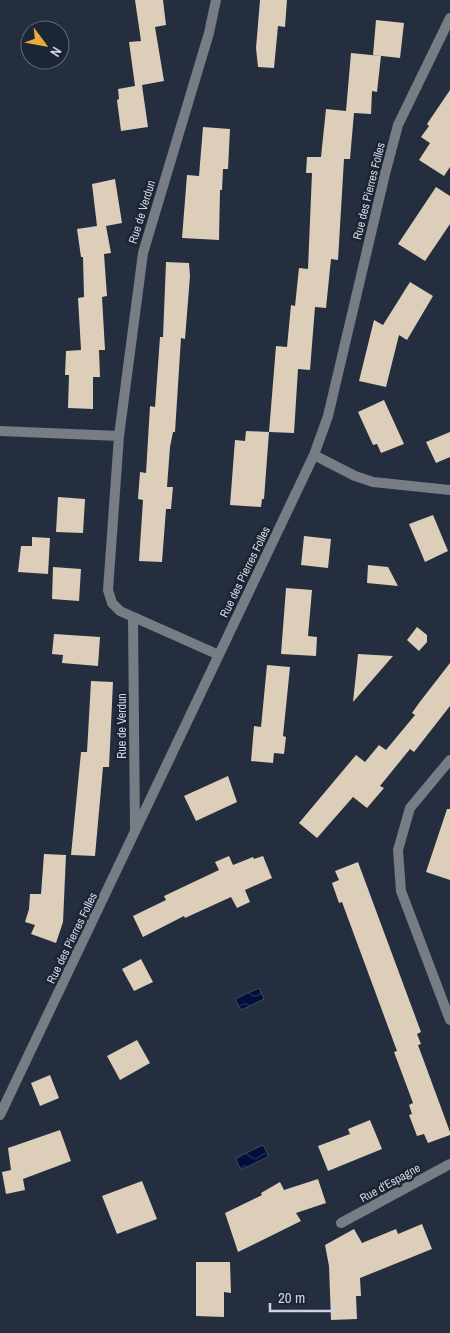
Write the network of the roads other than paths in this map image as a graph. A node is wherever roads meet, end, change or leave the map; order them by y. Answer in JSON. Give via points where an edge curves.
{"nodes":[{"id":1,"x":216,"y":0,"type":"edge"},
{"id":2,"x":450,"y":18,"type":"edge"},
{"id":3,"x":0,"y":431,"type":"edge"},
{"id":4,"x":119,"y":436,"type":"junction"},
{"id":5,"x":314,"y":455,"type":"junction"},
{"id":6,"x":450,"y":490,"type":"edge"},
{"id":7,"x":133,"y":618,"type":"junction"},
{"id":8,"x":219,"y":655,"type":"junction"},
{"id":9,"x":450,"y":760,"type":"edge"},
{"id":10,"x":135,"y":834,"type":"junction"},
{"id":11,"x":450,"y":1020,"type":"edge"},
{"id":12,"x":0,"y":1115,"type":"edge"},
{"id":13,"x":450,"y":1164,"type":"edge"},
{"id":14,"x":341,"y":1223,"type":"dead end"}],
"edges":[{"from":1,"to":4,"type":"street","name":"Rue de Verdun","via":[[143,253]]},
{"from":2,"to":5,"type":"street","name":"Rue des Pierres Folles","via":[[398,125],[328,416]]},
{"from":3,"to":4,"type":"street"},
{"from":4,"to":7,"type":"street","name":"Rue de Verdun","via":[[109,594],[114,606]]},
{"from":5,"to":6,"type":"street","via":[[373,482]]},
{"from":5,"to":8,"type":"street","name":"Rue des Pierres Folles"},
{"from":7,"to":8,"type":"street","name":"Rue de Verdun"},
{"from":7,"to":10,"type":"street","name":"Rue de Verdun"},
{"from":8,"to":10,"type":"street","name":"Rue des Pierres Folles"},
{"from":9,"to":11,"type":"street","via":[[410,808],[398,850],[400,891]]},
{"from":10,"to":12,"type":"street","name":"Rue des Pierres Folles"},
{"from":13,"to":14,"type":"street","name":"Rue d'Espagne"}]}
